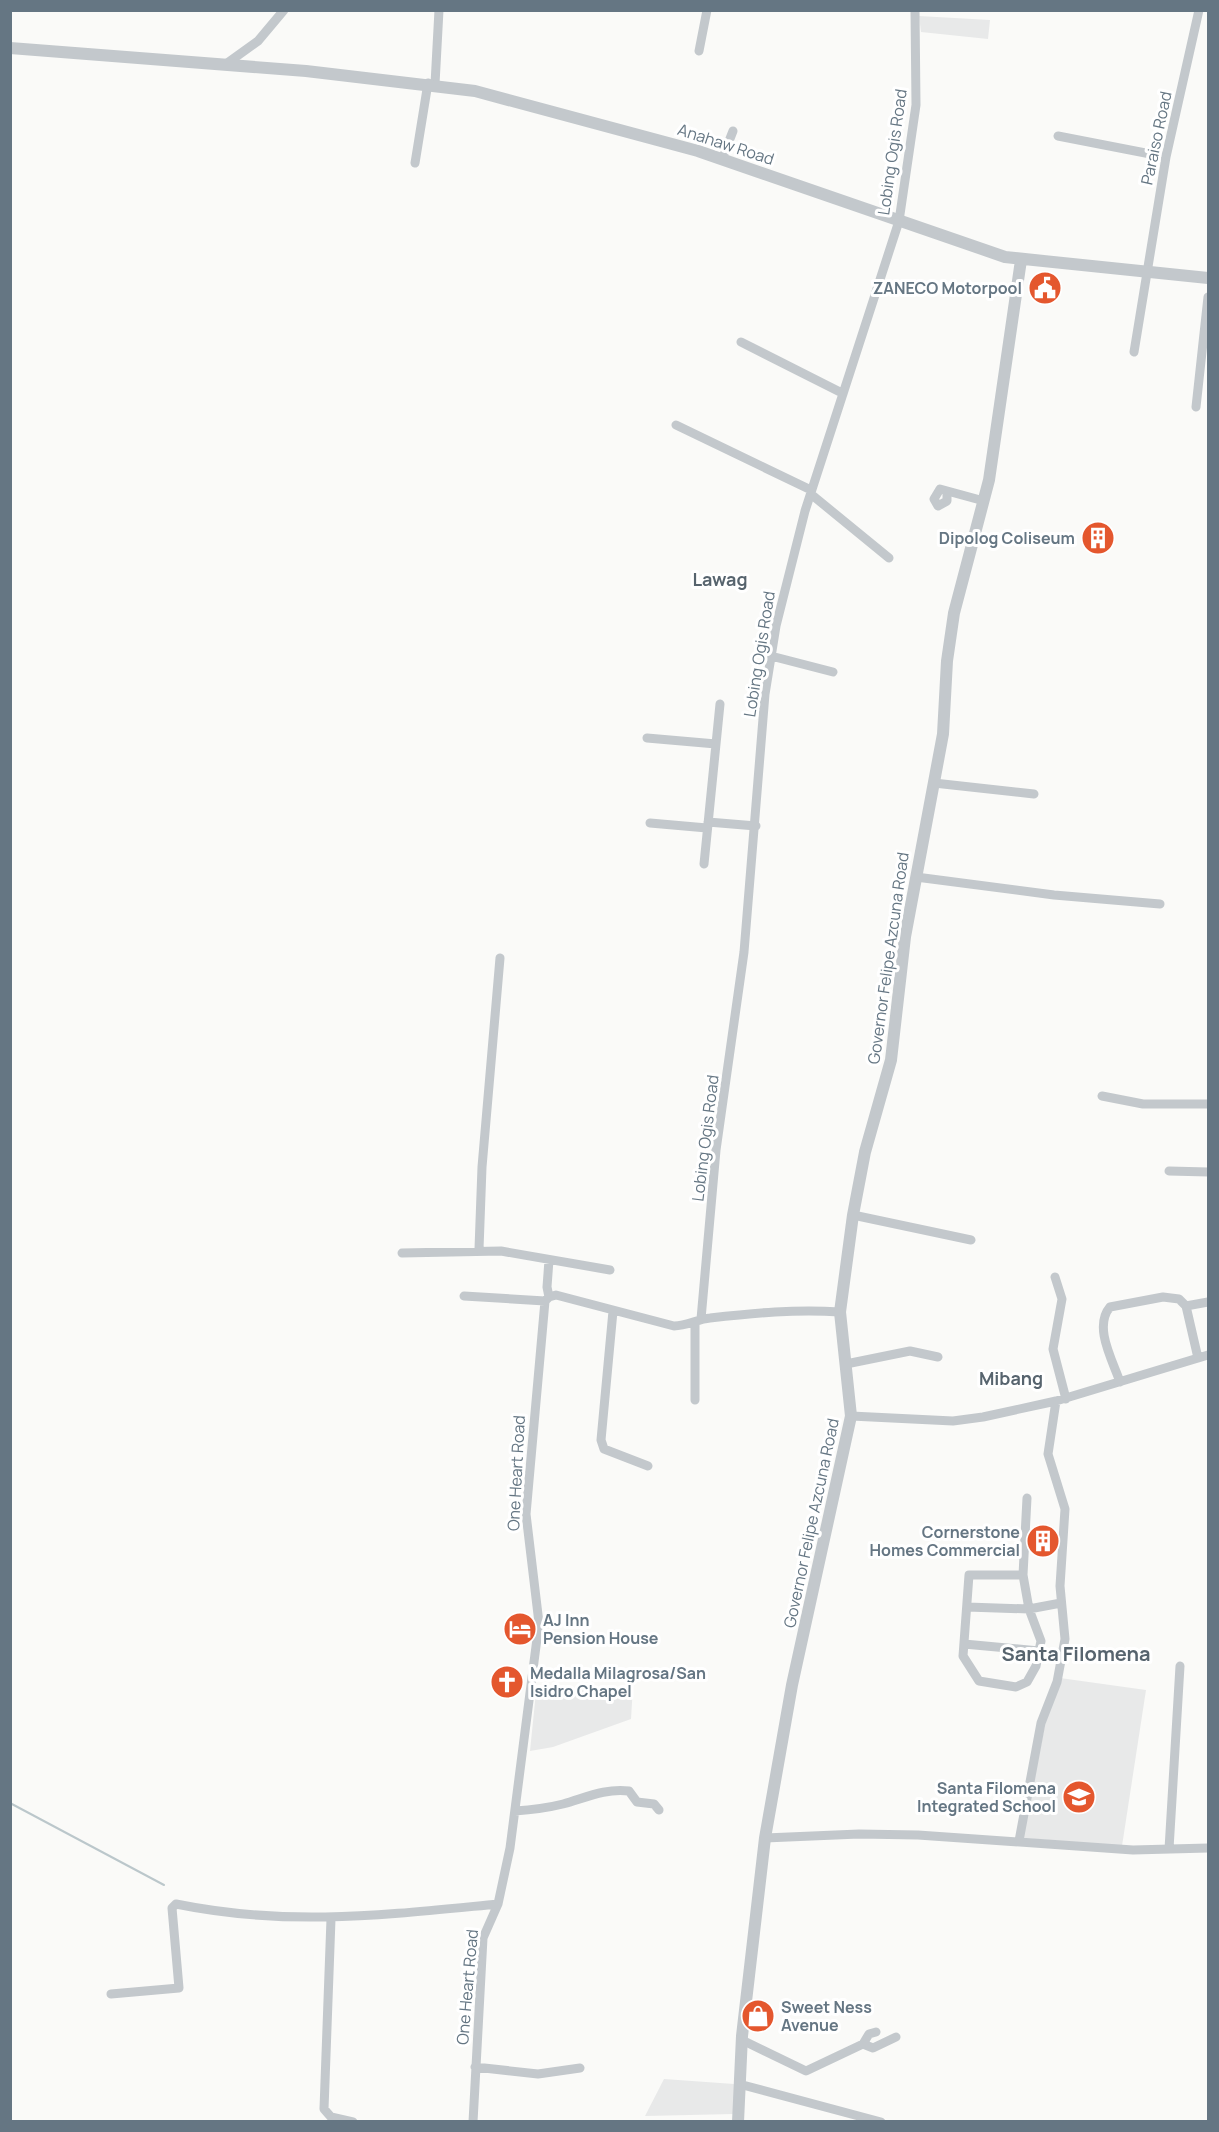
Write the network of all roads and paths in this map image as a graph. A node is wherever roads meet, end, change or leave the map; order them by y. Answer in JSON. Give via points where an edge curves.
{"nodes":[{"id":1,"x":284,"y":10,"type":"edge"},
{"id":2,"x":440,"y":10,"type":"edge"},
{"id":3,"x":707,"y":10,"type":"edge"},
{"id":4,"x":915,"y":10,"type":"edge"},
{"id":5,"x":1199,"y":10,"type":"edge"},
{"id":6,"x":10,"y":48,"type":"edge"},
{"id":7,"x":699,"y":51,"type":"dead end"},
{"id":8,"x":226,"y":64,"type":"junction"},
{"id":9,"x":432,"y":84,"type":"junction"},
{"id":10,"x":733,"y":131,"type":"dead end"},
{"id":11,"x":1058,"y":136,"type":"dead end"},
{"id":12,"x":1166,"y":157,"type":"junction"},
{"id":13,"x":722,"y":159,"type":"junction"},
{"id":14,"x":415,"y":163,"type":"dead end"},
{"id":15,"x":899,"y":221,"type":"junction"},
{"id":16,"x":1021,"y":261,"type":"junction"},
{"id":17,"x":1146,"y":272,"type":"junction"},
{"id":18,"x":1209,"y":278,"type":"edge"},
{"id":19,"x":1209,"y":297,"type":"edge"},
{"id":20,"x":741,"y":342,"type":"dead end"},
{"id":21,"x":1134,"y":352,"type":"dead end"},
{"id":22,"x":842,"y":393,"type":"junction"},
{"id":23,"x":1196,"y":407,"type":"dead end"},
{"id":24,"x":676,"y":425,"type":"dead end"},
{"id":25,"x":947,"y":491,"type":"dead end"},
{"id":26,"x":812,"y":492,"type":"junction"},
{"id":27,"x":984,"y":501,"type":"junction"},
{"id":28,"x":889,"y":558,"type":"dead end"},
{"id":29,"x":771,"y":656,"type":"junction"},
{"id":30,"x":833,"y":672,"type":"dead end"},
{"id":31,"x":720,"y":704,"type":"dead end"},
{"id":32,"x":646,"y":738,"type":"dead end"},
{"id":33,"x":716,"y":744,"type":"junction"},
{"id":34,"x":934,"y":783,"type":"junction"},
{"id":35,"x":1034,"y":794,"type":"dead end"},
{"id":36,"x":650,"y":823,"type":"dead end"},
{"id":37,"x":708,"y":825,"type":"junction"},
{"id":38,"x":756,"y":826,"type":"junction"},
{"id":39,"x":704,"y":864,"type":"dead end"},
{"id":40,"x":916,"y":877,"type":"junction"},
{"id":41,"x":1160,"y":904,"type":"dead end"},
{"id":42,"x":500,"y":958,"type":"dead end"},
{"id":43,"x":1102,"y":1095,"type":"dead end"},
{"id":44,"x":1209,"y":1104,"type":"edge"},
{"id":45,"x":1169,"y":1171,"type":"dead end"},
{"id":46,"x":1209,"y":1172,"type":"edge"},
{"id":47,"x":854,"y":1215,"type":"junction"},
{"id":48,"x":971,"y":1240,"type":"dead end"},
{"id":49,"x":479,"y":1250,"type":"junction"},
{"id":50,"x":402,"y":1253,"type":"dead end"},
{"id":51,"x":549,"y":1260,"type":"junction"},
{"id":52,"x":610,"y":1270,"type":"dead end"},
{"id":53,"x":1055,"y":1277,"type":"dead end"},
{"id":54,"x":464,"y":1296,"type":"dead end"},
{"id":55,"x":547,"y":1299,"type":"junction"},
{"id":56,"x":1209,"y":1302,"type":"edge"},
{"id":57,"x":1186,"y":1306,"type":"junction"},
{"id":58,"x":613,"y":1311,"type":"junction"},
{"id":59,"x":840,"y":1312,"type":"junction"},
{"id":60,"x":698,"y":1321,"type":"junction"},
{"id":61,"x":1209,"y":1355,"type":"edge"},
{"id":62,"x":938,"y":1357,"type":"dead end"},
{"id":63,"x":1198,"y":1358,"type":"junction"},
{"id":64,"x":846,"y":1364,"type":"junction"},
{"id":65,"x":1120,"y":1382,"type":"junction"},
{"id":66,"x":1066,"y":1399,"type":"junction"},
{"id":67,"x":695,"y":1400,"type":"dead end"},
{"id":68,"x":1056,"y":1401,"type":"junction"},
{"id":69,"x":851,"y":1416,"type":"junction"},
{"id":70,"x":648,"y":1466,"type":"dead end"},
{"id":71,"x":1027,"y":1498,"type":"dead end"},
{"id":72,"x":1023,"y":1575,"type":"junction"},
{"id":73,"x":1061,"y":1603,"type":"junction"},
{"id":74,"x":967,"y":1607,"type":"junction"},
{"id":75,"x":1029,"y":1608,"type":"junction"},
{"id":76,"x":964,"y":1644,"type":"junction"},
{"id":77,"x":1039,"y":1651,"type":"junction"},
{"id":78,"x":1180,"y":1666,"type":"dead end"},
{"id":79,"x":659,"y":1810,"type":"dead end"},
{"id":80,"x":515,"y":1811,"type":"junction"},
{"id":81,"x":765,"y":1838,"type":"junction"},
{"id":82,"x":1019,"y":1842,"type":"junction"},
{"id":83,"x":1209,"y":1848,"type":"edge"},
{"id":84,"x":1169,"y":1850,"type":"junction"},
{"id":85,"x":498,"y":1904,"type":"junction"},
{"id":86,"x":332,"y":1919,"type":"junction"},
{"id":87,"x":111,"y":1994,"type":"dead end"},
{"id":88,"x":876,"y":2032,"type":"dead end"},
{"id":89,"x":896,"y":2037,"type":"dead end"},
{"id":90,"x":742,"y":2040,"type":"junction"},
{"id":91,"x":863,"y":2044,"type":"junction"},
{"id":92,"x":475,"y":2067,"type":"junction"},
{"id":93,"x":580,"y":2068,"type":"dead end"},
{"id":94,"x":739,"y":2084,"type":"junction"},
{"id":95,"x":352,"y":2121,"type":"edge"},
{"id":96,"x":473,"y":2121,"type":"edge"},
{"id":97,"x":738,"y":2121,"type":"edge"},
{"id":98,"x":881,"y":2121,"type":"edge"}],
"edges":[{"from":1,"to":8,"type":"street","via":[[258,41]]},
{"from":2,"to":9,"type":"street"},
{"from":3,"to":7,"type":"street"},
{"from":4,"to":15,"type":"street","name":"Lobing Ogis Road","via":[[916,105]]},
{"from":5,"to":12,"type":"street","name":"Paraiso Road"},
{"from":6,"to":8,"type":"street","name":"Anahaw Road"},
{"from":8,"to":9,"type":"street","name":"Anahaw Road"},
{"from":9,"to":13,"type":"street","name":"Anahaw Road","via":[[541,107]]},
{"from":9,"to":14,"type":"street"},
{"from":10,"to":13,"type":"street"},
{"from":11,"to":12,"type":"street"},
{"from":12,"to":17,"type":"street","name":"Paraiso Road"},
{"from":13,"to":15,"type":"street","name":"Anahaw Road"},
{"from":15,"to":16,"type":"street","name":"Anahaw Road"},
{"from":15,"to":22,"type":"street","name":"Lobing Ogis Road"},
{"from":16,"to":17,"type":"street","name":"Anahaw Road"},
{"from":16,"to":27,"type":"street","name":"Governor Felipe Azcuna Road"},
{"from":17,"to":18,"type":"street","name":"Anahaw Road"},
{"from":17,"to":21,"type":"street","name":"Paraiso Road"},
{"from":19,"to":23,"type":"street"},
{"from":20,"to":22,"type":"street"},
{"from":22,"to":26,"type":"street","name":"Lobing Ogis Road"},
{"from":24,"to":26,"type":"street"},
{"from":25,"to":27,"type":"street"},
{"from":26,"to":28,"type":"street"},
{"from":26,"to":29,"type":"street","name":"Lobing Ogis Road","via":[[791,561]]},
{"from":27,"to":34,"type":"street","name":"Governor Felipe Azcuna Road","via":[[954,612],[943,734]]},
{"from":29,"to":30,"type":"street"},
{"from":29,"to":38,"type":"street","name":"Lobing Ogis Road"},
{"from":31,"to":33,"type":"street"},
{"from":32,"to":33,"type":"street"},
{"from":33,"to":37,"type":"street"},
{"from":34,"to":35,"type":"street"},
{"from":34,"to":40,"type":"street","name":"Governor Felipe Azcuna Road"},
{"from":36,"to":37,"type":"street"},
{"from":37,"to":38,"type":"street"},
{"from":37,"to":39,"type":"street"},
{"from":38,"to":60,"type":"street","name":"Lobing Ogis Road"},
{"from":40,"to":41,"type":"street"},
{"from":40,"to":47,"type":"street","name":"Governor Felipe Azcuna Road","via":[[891,1060],[865,1152]]},
{"from":42,"to":49,"type":"street"},
{"from":43,"to":44,"type":"street","via":[[1143,1104]]},
{"from":45,"to":46,"type":"street"},
{"from":47,"to":48,"type":"street"},
{"from":47,"to":59,"type":"street","name":"Governor Felipe Azcuna Road"},
{"from":49,"to":50,"type":"street"},
{"from":49,"to":51,"type":"street"},
{"from":51,"to":52,"type":"street"},
{"from":51,"to":55,"type":"street","name":"One Heart Road"},
{"from":53,"to":66,"type":"street","via":[[1062,1299],[1053,1349]]},
{"from":54,"to":55,"type":"street"},
{"from":55,"to":58,"type":"street","via":[[556,1296]]},
{"from":55,"to":80,"type":"street","name":"One Heart Road","via":[[526,1514],[538,1623]]},
{"from":56,"to":57,"type":"street"},
{"from":57,"to":63,"type":"street"},
{"from":57,"to":65,"type":"street","via":[[1179,1299],[1163,1297],[1110,1307],[1103,1331]]},
{"from":58,"to":60,"type":"street","via":[[674,1326]]},
{"from":58,"to":70,"type":"street","via":[[601,1440],[604,1449]]},
{"from":59,"to":60,"type":"street","via":[[795,1309]]},
{"from":59,"to":64,"type":"street","name":"Governor Felipe Azcuna Road"},
{"from":60,"to":67,"type":"street","name":"Lobing Ogis Road"},
{"from":61,"to":63,"type":"street"},
{"from":62,"to":64,"type":"street","via":[[910,1351]]},
{"from":63,"to":65,"type":"street"},
{"from":64,"to":69,"type":"street","name":"Governor Felipe Azcuna Road"},
{"from":65,"to":66,"type":"street"},
{"from":66,"to":68,"type":"street"},
{"from":68,"to":69,"type":"street","via":[[953,1421]]},
{"from":68,"to":73,"type":"street","via":[[1048,1454],[1065,1509]]},
{"from":69,"to":81,"type":"street","name":"Governor Felipe Azcuna Road","via":[[792,1685]]},
{"from":71,"to":72,"type":"street"},
{"from":72,"to":74,"type":"street","via":[[969,1575]]},
{"from":72,"to":75,"type":"street"},
{"from":73,"to":75,"type":"street"},
{"from":73,"to":82,"type":"street","via":[[1064,1658],[1041,1723]]},
{"from":74,"to":75,"type":"street"},
{"from":74,"to":76,"type":"street"},
{"from":75,"to":77,"type":"street","via":[[1041,1641]]},
{"from":76,"to":77,"type":"street"},
{"from":76,"to":77,"type":"street","via":[[963,1656],[979,1682],[1016,1687],[1028,1682]]},
{"from":78,"to":84,"type":"street"},
{"from":79,"to":80,"type":"street","via":[[654,1804],[637,1802],[629,1791],[624,1791]]},
{"from":80,"to":85,"type":"street","name":"One Heart Road"},
{"from":81,"to":82,"type":"street","via":[[870,1834]]},
{"from":81,"to":90,"type":"street","name":"Governor Felipe Azcuna Road"},
{"from":82,"to":84,"type":"street"},
{"from":83,"to":84,"type":"street"},
{"from":85,"to":86,"type":"street"},
{"from":85,"to":92,"type":"street","name":"One Heart Road","via":[[483,1938]]},
{"from":86,"to":87,"type":"street","via":[[240,1916],[176,1904],[172,1908],[179,1988]]},
{"from":86,"to":95,"type":"street","via":[[324,2109],[331,2117]]},
{"from":88,"to":91,"type":"street","via":[[869,2034]]},
{"from":89,"to":91,"type":"street","via":[[873,2048]]},
{"from":90,"to":91,"type":"street","via":[[806,2071]]},
{"from":90,"to":94,"type":"street","name":"Governor Felipe Azcuna Road"},
{"from":92,"to":93,"type":"street","via":[[538,2074]]},
{"from":92,"to":96,"type":"street","name":"One Heart Road"},
{"from":94,"to":97,"type":"street","name":"Governor Felipe Azcuna Road"},
{"from":94,"to":98,"type":"street"}]}
